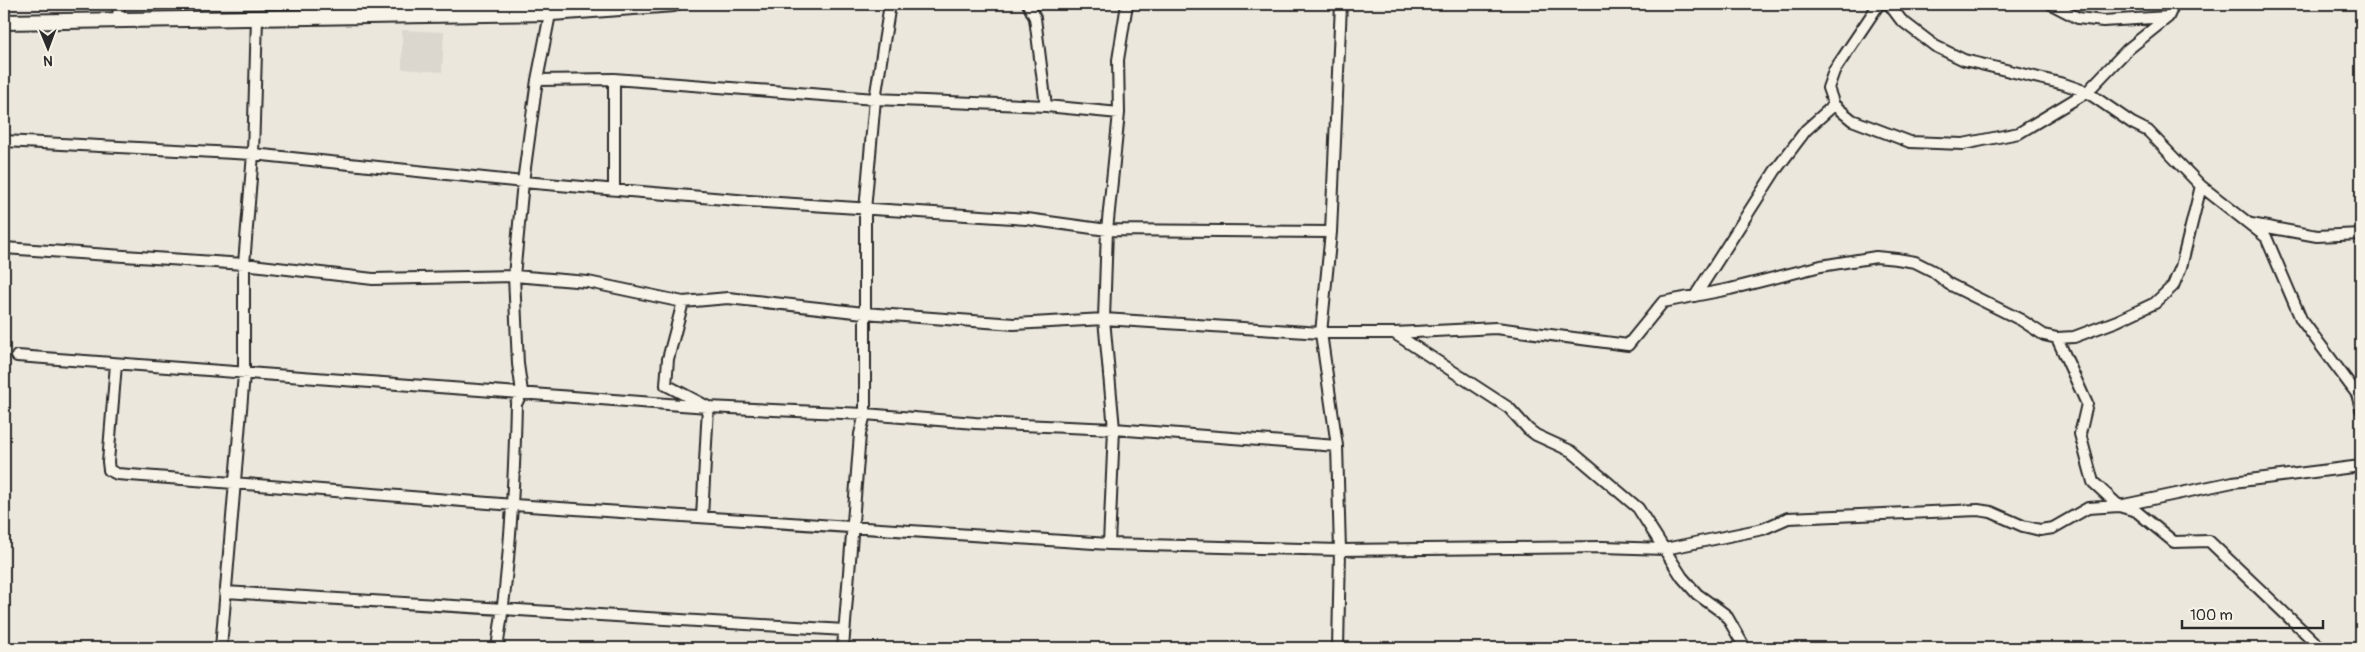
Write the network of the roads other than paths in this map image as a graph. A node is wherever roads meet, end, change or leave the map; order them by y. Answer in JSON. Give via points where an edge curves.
{"nodes":[{"id":1,"x":119,"y":4,"type":"edge"},
{"id":2,"x":674,"y":4,"type":"edge"},
{"id":3,"x":890,"y":4,"type":"edge"},
{"id":4,"x":1028,"y":4,"type":"edge"},
{"id":5,"x":1128,"y":4,"type":"edge"},
{"id":6,"x":1340,"y":4,"type":"edge"},
{"id":7,"x":1879,"y":4,"type":"edge"},
{"id":8,"x":1889,"y":4,"type":"edge"},
{"id":9,"x":2051,"y":4,"type":"edge"},
{"id":10,"x":2174,"y":4,"type":"edge"},
{"id":11,"x":552,"y":8,"type":"edge"},
{"id":12,"x":434,"y":9,"type":"edge"},
{"id":13,"x":347,"y":10,"type":"edge"},
{"id":14,"x":2168,"y":16,"type":"junction"},
{"id":15,"x":257,"y":18,"type":"junction"},
{"id":16,"x":118,"y":20,"type":"junction"},
{"id":17,"x":4,"y":22,"type":"edge"},
{"id":18,"x":614,"y":79,"type":"junction"},
{"id":19,"x":537,"y":80,"type":"junction"},
{"id":20,"x":2087,"y":92,"type":"junction"},
{"id":21,"x":875,"y":99,"type":"junction"},
{"id":22,"x":1834,"y":105,"type":"junction"},
{"id":23,"x":1046,"y":106,"type":"junction"},
{"id":24,"x":1119,"y":113,"type":"junction"},
{"id":25,"x":4,"y":140,"type":"edge"},
{"id":26,"x":253,"y":154,"type":"junction"},
{"id":27,"x":523,"y":182,"type":"junction"},
{"id":28,"x":2201,"y":186,"type":"junction"},
{"id":29,"x":614,"y":188,"type":"junction"},
{"id":30,"x":865,"y":210,"type":"junction"},
{"id":31,"x":2251,"y":224,"type":"junction"},
{"id":32,"x":1107,"y":230,"type":"junction"},
{"id":33,"x":1331,"y":232,"type":"junction"},
{"id":34,"x":2361,"y":234,"type":"edge"},
{"id":35,"x":4,"y":248,"type":"edge"},
{"id":36,"x":244,"y":264,"type":"junction"},
{"id":37,"x":514,"y":276,"type":"junction"},
{"id":38,"x":1695,"y":296,"type":"junction"},
{"id":39,"x":683,"y":302,"type":"junction"},
{"id":40,"x":864,"y":313,"type":"junction"},
{"id":41,"x":1104,"y":319,"type":"junction"},
{"id":42,"x":1320,"y":333,"type":"junction"},
{"id":43,"x":1394,"y":333,"type":"junction"},
{"id":44,"x":2057,"y":338,"type":"junction"},
{"id":45,"x":17,"y":356,"type":"dead end"},
{"id":46,"x":116,"y":364,"type":"junction"},
{"id":47,"x":244,"y":374,"type":"junction"},
{"id":48,"x":522,"y":392,"type":"junction"},
{"id":49,"x":708,"y":407,"type":"junction"},
{"id":50,"x":2361,"y":409,"type":"edge"},
{"id":51,"x":865,"y":414,"type":"junction"},
{"id":52,"x":1114,"y":429,"type":"junction"},
{"id":53,"x":1337,"y":446,"type":"junction"},
{"id":54,"x":2361,"y":466,"type":"edge"},
{"id":55,"x":235,"y":482,"type":"junction"},
{"id":56,"x":514,"y":505,"type":"junction"},
{"id":57,"x":2119,"y":506,"type":"junction"},
{"id":58,"x":702,"y":517,"type":"junction"},
{"id":59,"x":852,"y":526,"type":"junction"},
{"id":60,"x":1108,"y":544,"type":"junction"},
{"id":61,"x":1665,"y":549,"type":"junction"},
{"id":62,"x":1340,"y":550,"type":"junction"},
{"id":63,"x":225,"y":592,"type":"junction"},
{"id":64,"x":504,"y":609,"type":"junction"},
{"id":65,"x":844,"y":630,"type":"junction"},
{"id":66,"x":221,"y":648,"type":"edge"},
{"id":67,"x":497,"y":648,"type":"edge"},
{"id":68,"x":843,"y":648,"type":"edge"},
{"id":69,"x":1338,"y":648,"type":"edge"},
{"id":70,"x":1745,"y":648,"type":"edge"},
{"id":71,"x":2321,"y":648,"type":"edge"}],
"edges":[{"from":1,"to":16,"type":"street"},
{"from":2,"to":11,"type":"street"},
{"from":3,"to":21,"type":"street"},
{"from":4,"to":23,"type":"street","via":[[1035,18]]},
{"from":5,"to":24,"type":"street","via":[[1118,60]]},
{"from":6,"to":33,"type":"street"},
{"from":7,"to":22,"type":"street","via":[[1834,71],[1828,88]]},
{"from":8,"to":20,"type":"street","via":[[1901,20],[1935,46],[1964,60]]},
{"from":9,"to":14,"type":"street","via":[[2078,18],[2103,21]]},
{"from":10,"to":14,"type":"street"},
{"from":11,"to":12,"type":"street"},
{"from":11,"to":19,"type":"street"},
{"from":12,"to":13,"type":"street"},
{"from":13,"to":15,"type":"street"},
{"from":14,"to":20,"type":"street","via":[[2127,50]]},
{"from":15,"to":16,"type":"street"},
{"from":15,"to":26,"type":"street"},
{"from":16,"to":17,"type":"street"},
{"from":18,"to":19,"type":"street"},
{"from":18,"to":21,"type":"street"},
{"from":18,"to":29,"type":"street"},
{"from":19,"to":27,"type":"street"},
{"from":20,"to":22,"type":"street","via":[[2019,133],[1963,144],[1910,142],[1852,120]]},
{"from":20,"to":28,"type":"street","via":[[2148,131]]},
{"from":21,"to":23,"type":"street"},
{"from":21,"to":30,"type":"street"},
{"from":22,"to":38,"type":"street","via":[[1806,130],[1775,170]]},
{"from":23,"to":24,"type":"street"},
{"from":24,"to":32,"type":"street"},
{"from":25,"to":26,"type":"street"},
{"from":26,"to":27,"type":"street"},
{"from":26,"to":36,"type":"street"},
{"from":27,"to":29,"type":"street"},
{"from":27,"to":37,"type":"street"},
{"from":28,"to":31,"type":"street"},
{"from":28,"to":44,"type":"street","via":[[2173,286],[2155,303],[2118,321],[2074,337]]},
{"from":29,"to":30,"type":"street"},
{"from":30,"to":32,"type":"street","via":[[1027,219]]},
{"from":30,"to":40,"type":"street"},
{"from":31,"to":34,"type":"street","via":[[2317,236]]},
{"from":31,"to":50,"type":"street","via":[[2266,237],[2301,319],[2357,394]]},
{"from":32,"to":33,"type":"street"},
{"from":32,"to":41,"type":"street"},
{"from":33,"to":42,"type":"street"},
{"from":35,"to":36,"type":"street"},
{"from":36,"to":37,"type":"street","via":[[373,279]]},
{"from":36,"to":47,"type":"street"},
{"from":37,"to":39,"type":"street","via":[[588,282]]},
{"from":37,"to":48,"type":"street"},
{"from":38,"to":43,"type":"street","via":[[1663,302],[1628,344],[1496,328]]},
{"from":38,"to":44,"type":"street","via":[[1821,266],[1876,257],[1897,259],[1915,262],[2044,335]]},
{"from":39,"to":40,"type":"street","via":[[728,298]]},
{"from":39,"to":49,"type":"street","via":[[668,359],[666,385]]},
{"from":40,"to":41,"type":"street","via":[[1014,324]]},
{"from":40,"to":51,"type":"street"},
{"from":41,"to":42,"type":"street"},
{"from":41,"to":52,"type":"street"},
{"from":42,"to":43,"type":"street"},
{"from":42,"to":53,"type":"street"},
{"from":43,"to":61,"type":"street","via":[[1509,408],[1528,430],[1579,457],[1638,508]]},
{"from":44,"to":57,"type":"street","via":[[2087,404],[2080,434],[2093,482]]},
{"from":45,"to":46,"type":"street"},
{"from":46,"to":47,"type":"street"},
{"from":46,"to":55,"type":"street","via":[[109,470],[118,474]]},
{"from":47,"to":48,"type":"street"},
{"from":47,"to":55,"type":"street"},
{"from":48,"to":49,"type":"street"},
{"from":48,"to":56,"type":"street","via":[[516,404]]},
{"from":49,"to":51,"type":"street"},
{"from":49,"to":58,"type":"street"},
{"from":51,"to":52,"type":"street"},
{"from":51,"to":59,"type":"street","via":[[860,434]]},
{"from":52,"to":53,"type":"street"},
{"from":52,"to":60,"type":"street"},
{"from":53,"to":62,"type":"street"},
{"from":54,"to":57,"type":"street","via":[[2234,482]]},
{"from":55,"to":56,"type":"street"},
{"from":55,"to":63,"type":"street"},
{"from":56,"to":58,"type":"street"},
{"from":56,"to":64,"type":"street"},
{"from":57,"to":61,"type":"street","via":[[2088,508],[2053,528],[2040,530],[1978,510],[1788,518],[1763,529]]},
{"from":57,"to":71,"type":"street","via":[[2136,511],[2174,542],[2209,541]]},
{"from":58,"to":59,"type":"street"},
{"from":59,"to":60,"type":"street"},
{"from":59,"to":65,"type":"street"},
{"from":60,"to":62,"type":"street"},
{"from":61,"to":62,"type":"street"},
{"from":61,"to":70,"type":"street","via":[[1697,594],[1726,615]]},
{"from":62,"to":69,"type":"street"},
{"from":63,"to":64,"type":"street"},
{"from":63,"to":66,"type":"street"},
{"from":64,"to":65,"type":"street"},
{"from":64,"to":67,"type":"street"},
{"from":65,"to":68,"type":"street"}]}
